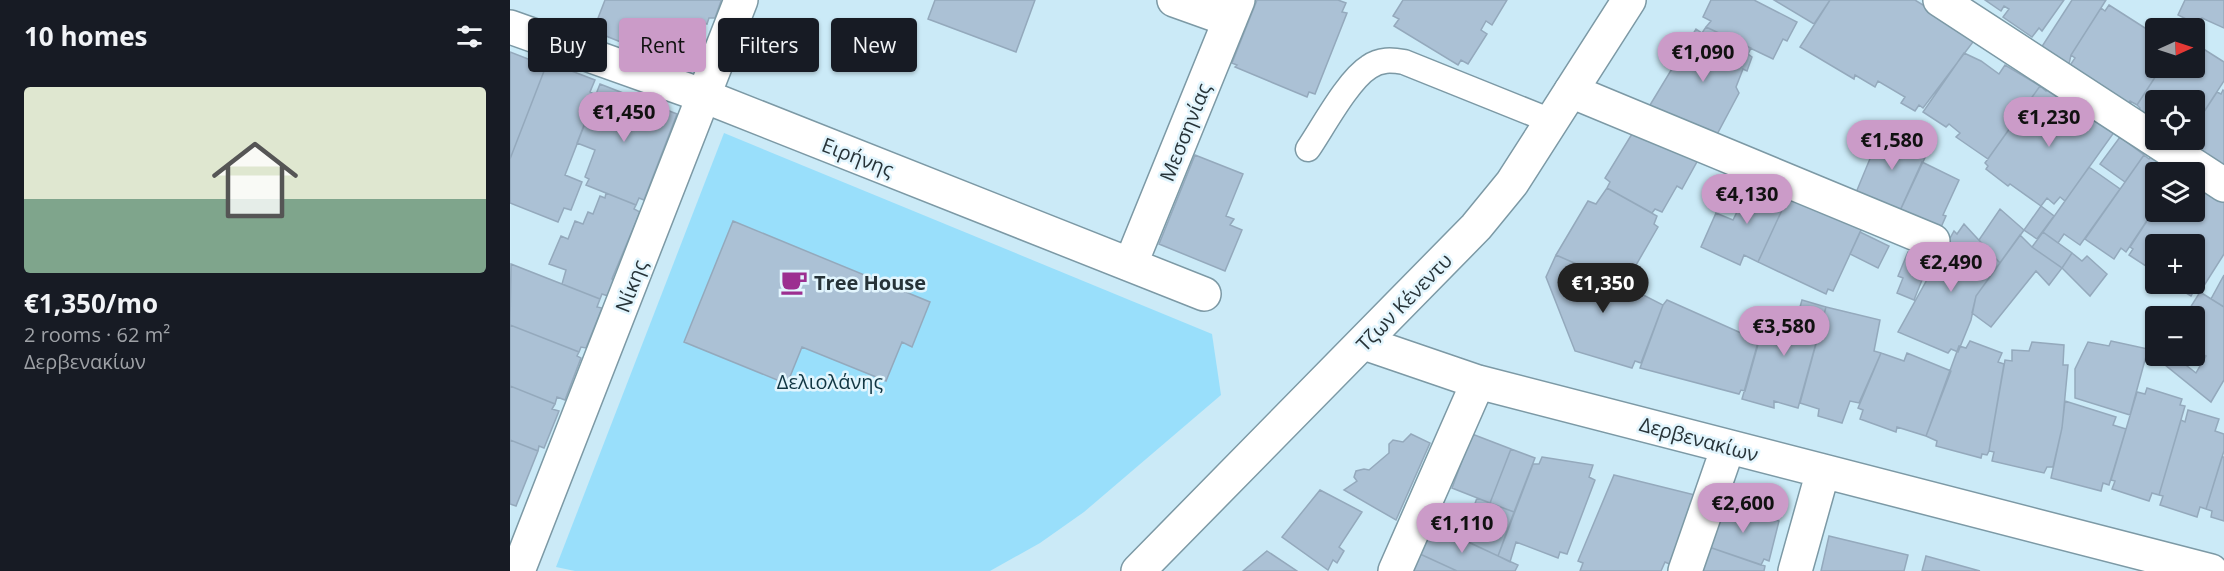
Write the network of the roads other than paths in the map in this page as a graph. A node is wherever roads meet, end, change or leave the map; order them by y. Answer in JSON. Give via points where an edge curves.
{"nodes":[{"id":1,"x":741,"y":0,"type":"edge"},
{"id":2,"x":1174,"y":0,"type":"edge"},
{"id":3,"x":1629,"y":0,"type":"edge"},
{"id":4,"x":1940,"y":0,"type":"edge"},
{"id":5,"x":1234,"y":10,"type":"edge"},
{"id":6,"x":510,"y":27,"type":"edge"},
{"id":7,"x":1571,"y":91,"type":"junction"},
{"id":8,"x":704,"y":96,"type":"junction"},
{"id":9,"x":1551,"y":121,"type":"junction"},
{"id":10,"x":1308,"y":149,"type":"dead end"},
{"id":11,"x":2224,"y":185,"type":"edge"},
{"id":12,"x":1933,"y":241,"type":"dead end"},
{"id":13,"x":1131,"y":263,"type":"junction"},
{"id":14,"x":1204,"y":294,"type":"dead end"},
{"id":15,"x":1364,"y":343,"type":"junction"},
{"id":16,"x":1478,"y":382,"type":"junction"},
{"id":17,"x":1728,"y":447,"type":"junction"},
{"id":18,"x":1823,"y":471,"type":"junction"},
{"id":19,"x":1138,"y":568,"type":"edge"},
{"id":20,"x":518,"y":571,"type":"edge"},
{"id":21,"x":1395,"y":571,"type":"edge"},
{"id":22,"x":1685,"y":571,"type":"edge"},
{"id":23,"x":1795,"y":571,"type":"edge"},
{"id":24,"x":2211,"y":571,"type":"edge"}],
"edges":[{"from":1,"to":8,"type":"street","name":"Νίκης"},
{"from":2,"to":5,"type":"street"},
{"from":3,"to":7,"type":"street","name":"Τζων Κένεντυ"},
{"from":4,"to":11,"type":"street"},
{"from":5,"to":13,"type":"street","name":"Μεσσηνίας"},
{"from":6,"to":8,"type":"street","name":"Ειρήνης"},
{"from":7,"to":9,"type":"street","name":"Τζων Κένεντυ"},
{"from":7,"to":12,"type":"street"},
{"from":8,"to":13,"type":"street","name":"Ειρήνης"},
{"from":8,"to":20,"type":"street","name":"Νίκης"},
{"from":9,"to":10,"type":"lane","via":[[1388,59],[1369,66],[1354,80]]},
{"from":9,"to":15,"type":"street","name":"Τζων Κένεντυ","via":[[1512,183],[1476,227]]},
{"from":13,"to":14,"type":"street","name":"Ειρήνης"},
{"from":15,"to":16,"type":"street","name":"Δερβενακίων"},
{"from":15,"to":19,"type":"street","name":"Τζων Κένεντυ"},
{"from":16,"to":17,"type":"street","name":"Δερβενακίων"},
{"from":16,"to":21,"type":"street"},
{"from":17,"to":18,"type":"street","name":"Δερβενακίων"},
{"from":17,"to":22,"type":"street"},
{"from":18,"to":23,"type":"street"},
{"from":18,"to":24,"type":"street","name":"Δερβενακίων"}]}
